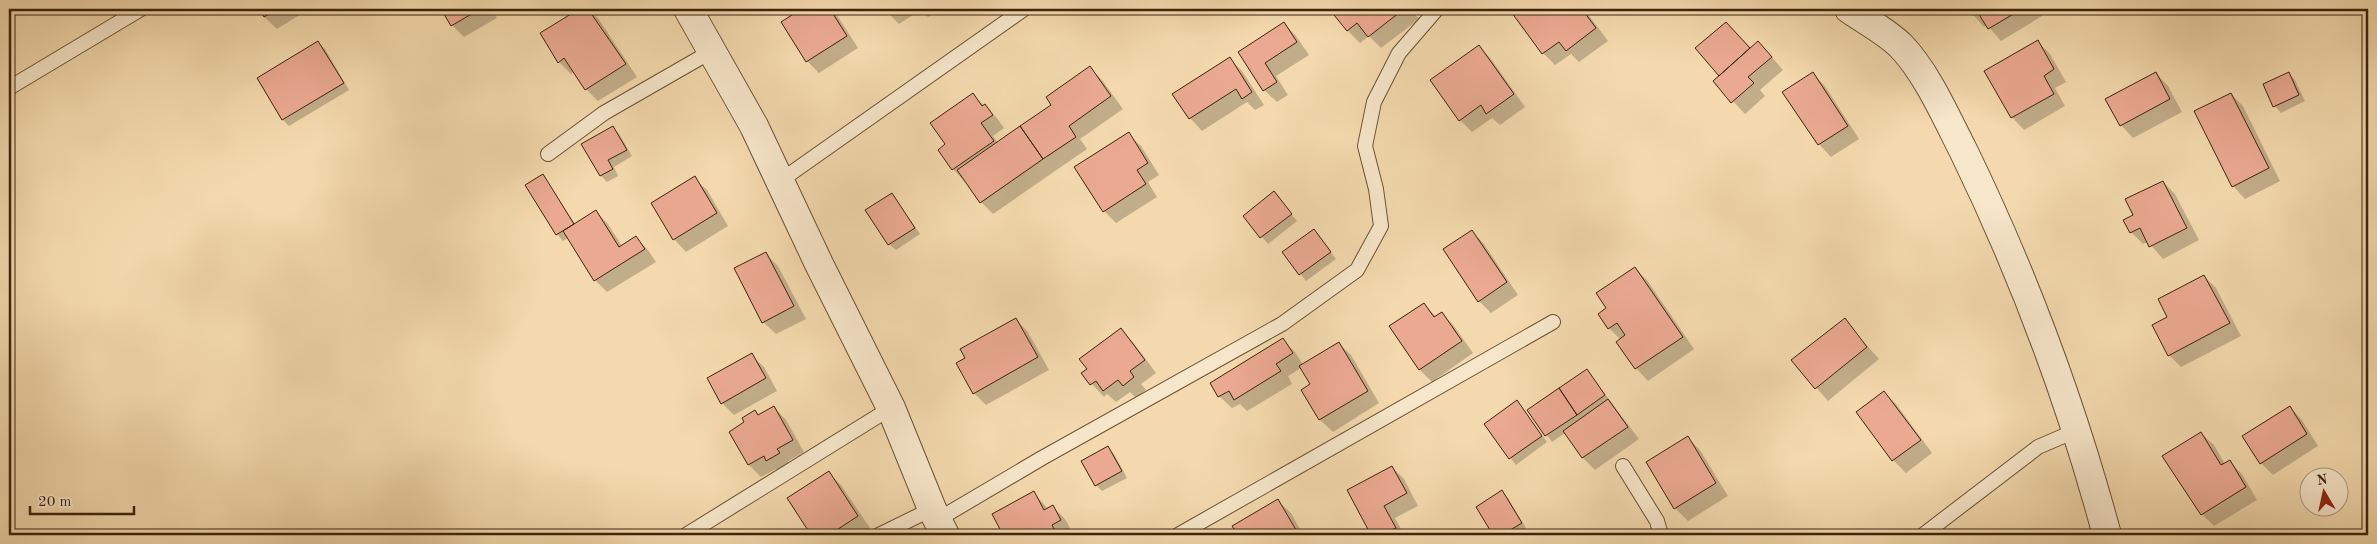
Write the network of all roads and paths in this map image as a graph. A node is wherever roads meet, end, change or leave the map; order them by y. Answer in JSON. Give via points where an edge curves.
{"nodes":[{"id":1,"x":141,"y":9,"type":"edge"},
{"id":2,"x":688,"y":9,"type":"edge"},
{"id":3,"x":1024,"y":9,"type":"edge"},
{"id":4,"x":1437,"y":9,"type":"edge"},
{"id":5,"x":1849,"y":9,"type":"edge"},
{"id":6,"x":712,"y":50,"type":"junction"},
{"id":7,"x":9,"y":88,"type":"edge"},
{"id":8,"x":548,"y":154,"type":"dead end"},
{"id":9,"x":780,"y":181,"type":"junction"},
{"id":10,"x":1553,"y":322,"type":"dead end"},
{"id":11,"x":890,"y":408,"type":"junction"},
{"id":12,"x":2074,"y":431,"type":"junction"},
{"id":13,"x":1623,"y":466,"type":"dead end"},
{"id":14,"x":938,"y":521,"type":"edge"},
{"id":15,"x":686,"y":535,"type":"edge"},
{"id":16,"x":879,"y":535,"type":"edge"},
{"id":17,"x":1178,"y":535,"type":"edge"},
{"id":18,"x":1661,"y":535,"type":"edge"},
{"id":19,"x":1923,"y":535,"type":"edge"},
{"id":20,"x":2107,"y":535,"type":"edge"}],
"edges":[{"from":1,"to":7,"type":"lane"},
{"from":2,"to":6,"type":"street"},
{"from":3,"to":9,"type":"lane"},
{"from":4,"to":14,"type":"lane","via":[[1399,53],[1374,102],[1365,146],[1381,226],[1357,270],[1282,324],[1042,458]]},
{"from":5,"to":12,"type":"street","via":[[1901,46],[1934,92],[1989,204],[2058,377]]},
{"from":6,"to":8,"type":"lane","via":[[604,113]]},
{"from":6,"to":9,"type":"street"},
{"from":9,"to":11,"type":"street"},
{"from":10,"to":17,"type":"lane"},
{"from":11,"to":14,"type":"street"},
{"from":11,"to":15,"type":"lane"},
{"from":12,"to":19,"type":"lane","via":[[2038,447]]},
{"from":12,"to":20,"type":"street"},
{"from":13,"to":18,"type":"lane","via":[[1657,521]]},
{"from":14,"to":16,"type":"lane"}]}
